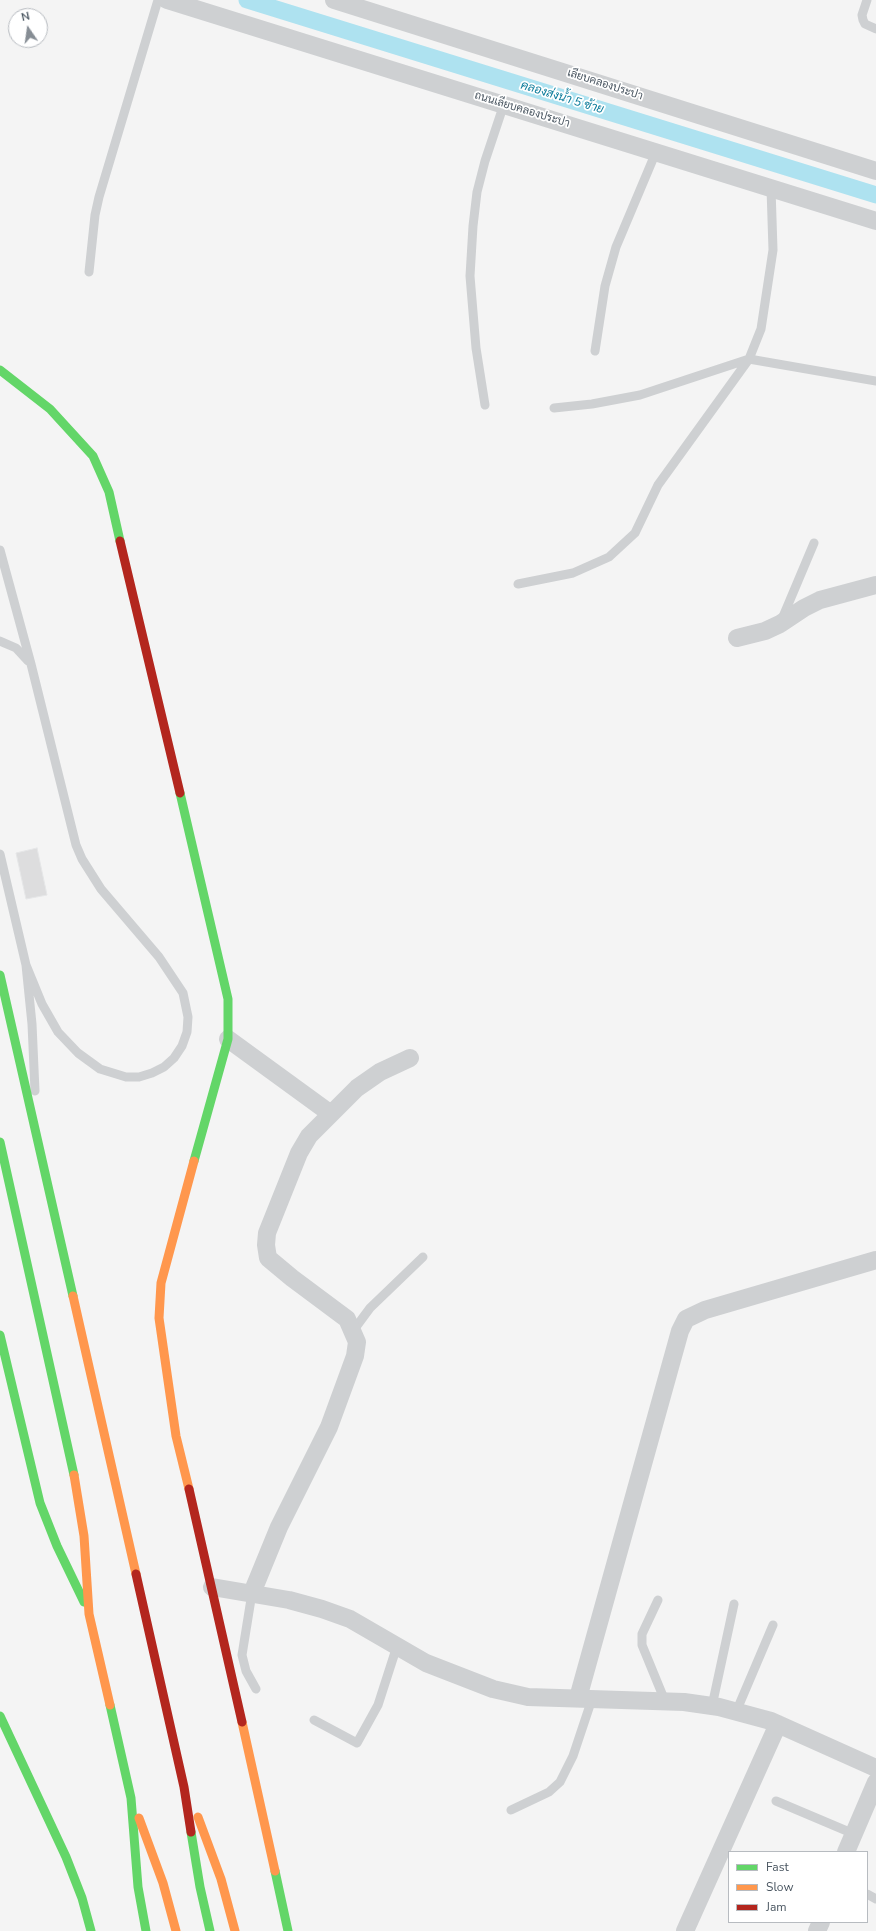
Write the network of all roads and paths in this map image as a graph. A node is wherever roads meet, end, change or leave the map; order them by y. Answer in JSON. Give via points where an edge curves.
{"nodes":[{"id":1,"x":158,"y":0,"type":"edge"},
{"id":2,"x":167,"y":0,"type":"edge"},
{"id":3,"x":334,"y":0,"type":"edge"},
{"id":4,"x":867,"y":0,"type":"edge"},
{"id":5,"x":876,"y":29,"type":"edge"},
{"id":6,"x":504,"y":104,"type":"junction"},
{"id":7,"x":656,"y":152,"type":"junction"},
{"id":8,"x":876,"y":171,"type":"edge"},
{"id":9,"x":771,"y":188,"type":"junction"},
{"id":10,"x":876,"y":221,"type":"edge"},
{"id":11,"x":89,"y":272,"type":"dead end"},
{"id":12,"x":595,"y":352,"type":"dead end"},
{"id":13,"x":749,"y":359,"type":"junction"},
{"id":14,"x":0,"y":370,"type":"edge"},
{"id":15,"x":876,"y":381,"type":"edge"},
{"id":16,"x":485,"y":405,"type":"dead end"},
{"id":17,"x":554,"y":408,"type":"dead end"},
{"id":18,"x":814,"y":543,"type":"dead end"},
{"id":19,"x":0,"y":550,"type":"edge"},
{"id":20,"x":518,"y":584,"type":"dead end"},
{"id":21,"x":876,"y":585,"type":"edge"},
{"id":22,"x":780,"y":624,"type":"junction"},
{"id":23,"x":737,"y":638,"type":"dead end"},
{"id":24,"x":0,"y":641,"type":"edge"},
{"id":25,"x":31,"y":664,"type":"junction"},
{"id":26,"x":0,"y":854,"type":"edge"},
{"id":27,"x":26,"y":965,"type":"junction"},
{"id":28,"x":0,"y":975,"type":"edge"},
{"id":29,"x":228,"y":1039,"type":"junction"},
{"id":30,"x":410,"y":1058,"type":"dead end"},
{"id":31,"x":331,"y":1114,"type":"junction"},
{"id":32,"x":37,"y":1140,"type":"junction"},
{"id":33,"x":0,"y":1142,"type":"edge"},
{"id":34,"x":424,"y":1258,"type":"dead end"},
{"id":35,"x":876,"y":1260,"type":"edge"},
{"id":36,"x":353,"y":1331,"type":"junction"},
{"id":37,"x":0,"y":1335,"type":"edge"},
{"id":38,"x":212,"y":1587,"type":"junction"},
{"id":39,"x":252,"y":1593,"type":"junction"},
{"id":40,"x":658,"y":1600,"type":"dead end"},
{"id":41,"x":734,"y":1604,"type":"dead end"},
{"id":42,"x":90,"y":1614,"type":"junction"},
{"id":43,"x":772,"y":1625,"type":"dead end"},
{"id":44,"x":396,"y":1646,"type":"junction"},
{"id":45,"x":256,"y":1689,"type":"dead end"},
{"id":46,"x":585,"y":1698,"type":"junction"},
{"id":47,"x":665,"y":1701,"type":"junction"},
{"id":48,"x":712,"y":1706,"type":"junction"},
{"id":49,"x":736,"y":1712,"type":"junction"},
{"id":50,"x":0,"y":1716,"type":"edge"},
{"id":51,"x":314,"y":1720,"type":"dead end"},
{"id":52,"x":778,"y":1724,"type":"junction"},
{"id":53,"x":876,"y":1768,"type":"edge"},
{"id":54,"x":876,"y":1782,"type":"edge"},
{"id":55,"x":184,"y":1787,"type":"junction"},
{"id":56,"x":131,"y":1798,"type":"junction"},
{"id":57,"x":776,"y":1801,"type":"dead end"},
{"id":58,"x":511,"y":1810,"type":"dead end"},
{"id":59,"x":854,"y":1834,"type":"junction"},
{"id":60,"x":846,"y":1851,"type":"edge"},
{"id":61,"x":91,"y":1931,"type":"edge"},
{"id":62,"x":146,"y":1931,"type":"edge"},
{"id":63,"x":176,"y":1931,"type":"edge"},
{"id":64,"x":210,"y":1931,"type":"edge"},
{"id":65,"x":235,"y":1931,"type":"edge"},
{"id":66,"x":288,"y":1931,"type":"edge"},
{"id":67,"x":685,"y":1931,"type":"edge"}],
"edges":[{"from":1,"to":11,"type":"lane","via":[[101,190],[95,215]]},
{"from":2,"to":6,"type":"street","name":"ถนนเลียบคลองประปา"},
{"from":3,"to":8,"type":"street","name":"เลียบคลองประปา"},
{"from":4,"to":5,"type":"lane","via":[[863,20],[865,24]]},
{"from":6,"to":7,"type":"street","name":"ถนนเลียบคลองประปา"},
{"from":6,"to":16,"type":"lane","via":[[483,167],[473,226],[470,276],[476,348]]},
{"from":7,"to":9,"type":"street","name":"ถนนเลียบคลองประปา"},
{"from":7,"to":12,"type":"lane","via":[[616,247],[605,286]]},
{"from":9,"to":10,"type":"street","name":"ถนนเลียบคลองประปา"},
{"from":9,"to":13,"type":"lane","via":[[773,250],[761,329]]},
{"from":13,"to":15,"type":"lane"},
{"from":13,"to":17,"type":"lane","via":[[640,395]]},
{"from":13,"to":20,"type":"lane","via":[[658,485],[635,533],[609,557],[580,570]]},
{"from":14,"to":29,"type":"main road","via":[[50,408],[93,456],[109,492],[228,999]]},
{"from":18,"to":22,"type":"lane"},
{"from":19,"to":25,"type":"lane"},
{"from":21,"to":22,"type":"street","via":[[820,600]]},
{"from":22,"to":23,"type":"street","via":[[765,631]]},
{"from":24,"to":25,"type":"lane","via":[[16,648]]},
{"from":25,"to":27,"type":"lane","via":[[76,845],[101,889],[159,957],[183,993],[188,1018],[182,1046],[174,1058],[152,1074],[126,1077],[100,1069],[78,1053],[58,1032],[42,1004]]},
{"from":26,"to":27,"type":"lane"},
{"from":27,"to":32,"type":"lane","via":[[32,1024]]},
{"from":28,"to":32,"type":"main road"},
{"from":29,"to":31,"type":"street"},
{"from":29,"to":38,"type":"main road","via":[[161,1283],[159,1318],[176,1436]]},
{"from":30,"to":31,"type":"street","via":[[380,1072],[358,1088]]},
{"from":31,"to":36,"type":"street","via":[[309,1136],[299,1153],[267,1233],[266,1245],[268,1258],[347,1319]]},
{"from":32,"to":55,"type":"main road"},
{"from":33,"to":42,"type":"main road","via":[[76,1483],[84,1536]]},
{"from":34,"to":36,"type":"lane","via":[[370,1308]]},
{"from":35,"to":46,"type":"street","via":[[705,1310],[686,1319],[680,1331]]},
{"from":36,"to":39,"type":"street","via":[[357,1342],[355,1356],[329,1426],[279,1527]]},
{"from":37,"to":42,"type":"main road","via":[[40,1503],[57,1546]]},
{"from":38,"to":39,"type":"street"},
{"from":38,"to":66,"type":"main road"},
{"from":39,"to":44,"type":"street","via":[[322,1609],[350,1619]]},
{"from":39,"to":45,"type":"lane","via":[[242,1655],[246,1671]]},
{"from":40,"to":47,"type":"lane","via":[[642,1634],[642,1645]]},
{"from":41,"to":48,"type":"lane"},
{"from":42,"to":56,"type":"main road"},
{"from":43,"to":49,"type":"lane"},
{"from":44,"to":46,"type":"street","via":[[426,1663],[493,1689],[528,1697]]},
{"from":44,"to":51,"type":"lane","via":[[378,1705],[357,1743]]},
{"from":46,"to":47,"type":"street"},
{"from":46,"to":58,"type":"lane","via":[[573,1756],[560,1782],[549,1792]]},
{"from":47,"to":48,"type":"street"},
{"from":48,"to":49,"type":"street"},
{"from":49,"to":52,"type":"street"},
{"from":50,"to":61,"type":"main road","via":[[66,1857],[82,1898]]},
{"from":52,"to":53,"type":"street"},
{"from":52,"to":67,"type":"street"},
{"from":54,"to":59,"type":"street"},
{"from":55,"to":64,"type":"main road","via":[[200,1887]]},
{"from":55,"to":65,"type":"main road","via":[[215,1862]]},
{"from":56,"to":62,"type":"main road","via":[[138,1887]]},
{"from":56,"to":63,"type":"main road","via":[[163,1883]]},
{"from":57,"to":59,"type":"lane"},
{"from":59,"to":60,"type":"street"}]}
